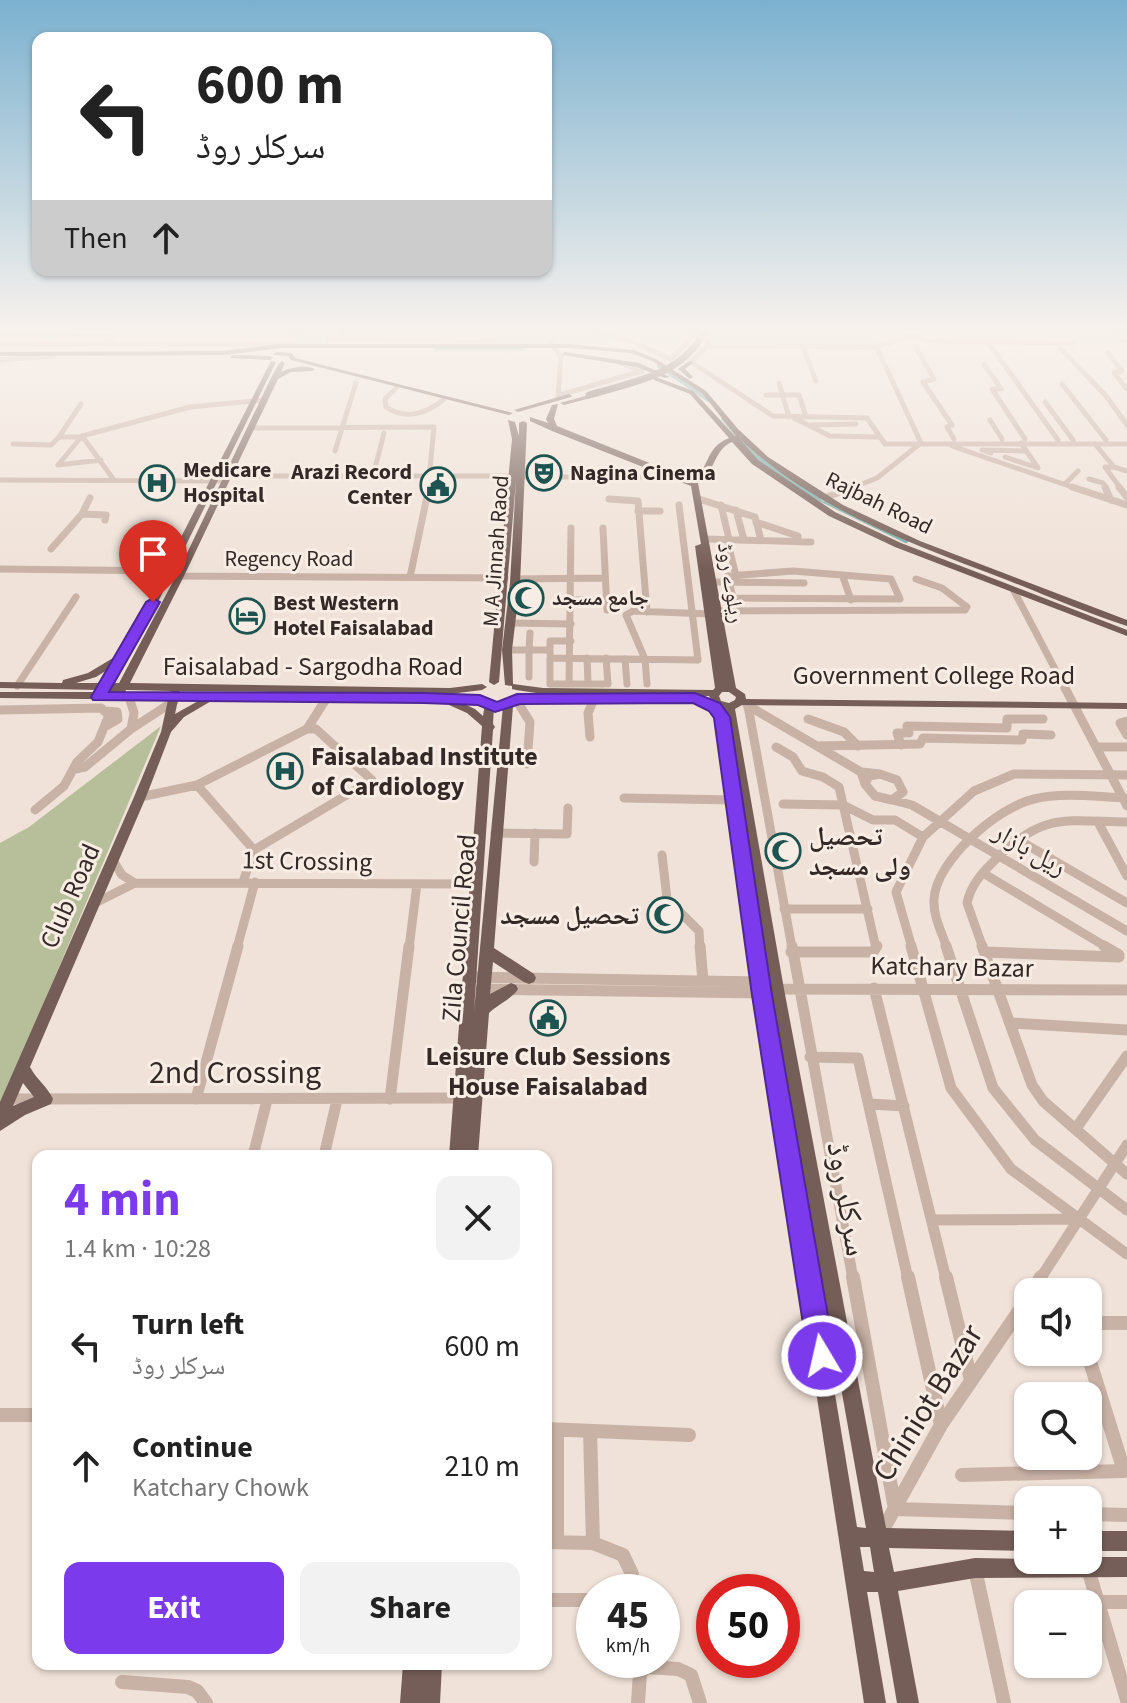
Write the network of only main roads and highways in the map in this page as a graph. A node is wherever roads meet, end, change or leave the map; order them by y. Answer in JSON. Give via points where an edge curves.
{"nodes":[{"id":1,"x":255,"y":409,"type":"edge"},
{"id":2,"x":257,"y":409,"type":"edge"},
{"id":3,"x":484,"y":409,"type":"edge"},
{"id":4,"x":486,"y":409,"type":"edge"},
{"id":5,"x":546,"y":409,"type":"edge"},
{"id":6,"x":555,"y":409,"type":"edge"},
{"id":7,"x":709,"y":409,"type":"edge"},
{"id":8,"x":716,"y":409,"type":"edge"},
{"id":9,"x":518,"y":410,"type":"joint"},
{"id":10,"x":508,"y":417,"type":"junction"},
{"id":11,"x":529,"y":420,"type":"junction"},
{"id":12,"x":554,"y":431,"type":"junction"},
{"id":13,"x":520,"y":437,"type":"junction"},
{"id":14,"x":736,"y":438,"type":"junction"},
{"id":15,"x":787,"y":481,"type":"junction"},
{"id":16,"x":692,"y":484,"type":"junction"},
{"id":17,"x":510,"y":578,"type":"junction"},
{"id":18,"x":714,"y":612,"type":"junction"},
{"id":19,"x":1127,"y":623,"type":"edge"},
{"id":20,"x":1127,"y":633,"type":"edge"},
{"id":21,"x":125,"y":652,"type":"junction"},
{"id":22,"x":504,"y":655,"type":"junction"},
{"id":23,"x":132,"y":670,"type":"junction"},
{"id":24,"x":494,"y":682,"type":"junction"},
{"id":25,"x":0,"y":685,"type":"edge"},
{"id":26,"x":52,"y":686,"type":"junction"},
{"id":27,"x":106,"y":687,"type":"junction"},
{"id":28,"x":143,"y":687,"type":"junction"},
{"id":29,"x":482,"y":687,"type":"junction"},
{"id":30,"x":450,"y":691,"type":"junction"},
{"id":31,"x":543,"y":691,"type":"junction"},
{"id":32,"x":123,"y":694,"type":"junction"},
{"id":33,"x":0,"y":695,"type":"edge"},
{"id":34,"x":175,"y":696,"type":"junction"},
{"id":35,"x":428,"y":696,"type":"junction"},
{"id":36,"x":99,"y":697,"type":"junction"},
{"id":37,"x":695,"y":698,"type":"junction"},
{"id":38,"x":219,"y":699,"type":"junction"},
{"id":39,"x":1127,"y":699,"type":"edge"},
{"id":40,"x":512,"y":700,"type":"junction"},
{"id":41,"x":728,"y":700,"type":"junction"},
{"id":42,"x":1072,"y":702,"type":"junction"},
{"id":43,"x":485,"y":703,"type":"junction"},
{"id":44,"x":1127,"y":706,"type":"edge"},
{"id":45,"x":490,"y":727,"type":"junction"},
{"id":46,"x":166,"y":732,"type":"junction"},
{"id":47,"x":486,"y":950,"type":"junction"},
{"id":48,"x":529,"y":978,"type":"road end"},
{"id":49,"x":477,"y":983,"type":"junction"},
{"id":50,"x":766,"y":988,"type":"junction"},
{"id":51,"x":511,"y":989,"type":"road end"},
{"id":52,"x":480,"y":1013,"type":"junction"},
{"id":53,"x":22,"y":1067,"type":"junction"},
{"id":54,"x":0,"y":1122,"type":"edge"},
{"id":55,"x":458,"y":1150,"type":"edge"},
{"id":56,"x":470,"y":1150,"type":"edge"},
{"id":57,"x":848,"y":1537,"type":"junction"},
{"id":58,"x":877,"y":1539,"type":"junction"},
{"id":59,"x":1014,"y":1541,"type":"edge"},
{"id":60,"x":1102,"y":1541,"type":"edge"},
{"id":61,"x":1127,"y":1541,"type":"edge"},
{"id":62,"x":1127,"y":1567,"type":"edge"},
{"id":63,"x":855,"y":1581,"type":"junction"},
{"id":64,"x":888,"y":1583,"type":"junction"},
{"id":65,"x":414,"y":1670,"type":"edge"},
{"id":66,"x":431,"y":1670,"type":"edge"},
{"id":67,"x":411,"y":1703,"type":"edge"},
{"id":68,"x":429,"y":1703,"type":"edge"},
{"id":69,"x":875,"y":1703,"type":"edge"},
{"id":70,"x":908,"y":1703,"type":"edge"}],
"edges":[{"from":1,"to":21,"type":"main road"},
{"from":2,"to":23,"type":"main road"},
{"from":3,"to":13,"type":"main road"},
{"from":4,"to":10,"type":"main road"},
{"from":5,"to":11,"type":"main road"},
{"from":6,"to":12,"type":"main road","via":[[550,419]]},
{"from":7,"to":14,"type":"main road","name":"Rajbah Road"},
{"from":8,"to":14,"type":"main road","name":"Rajbah Road"},
{"from":9,"to":10,"type":"main road"},
{"from":9,"to":11,"type":"main road"},
{"from":10,"to":11,"type":"main road"},
{"from":10,"to":13,"type":"main road"},
{"from":11,"to":12,"type":"main road"},
{"from":11,"to":13,"type":"main road","name":"M A Jinnah Raod"},
{"from":12,"to":13,"type":"main road"},
{"from":12,"to":16,"type":"main road"},
{"from":12,"to":16,"type":"main road"},
{"from":13,"to":17,"type":"main road","name":"M A Jinnah Raod"},
{"from":14,"to":15,"type":"main road","name":"Rajbah Road"},
{"from":14,"to":16,"type":"main road","via":[[720,444],[704,476]]},
{"from":15,"to":19,"type":"main road","name":"Rajbah Road","via":[[917,543]]},
{"from":15,"to":20,"type":"main road","name":"Rajbah Road","via":[[867,532]]},
{"from":16,"to":18,"type":"main road","name":"ریلوے روڈ"},
{"from":16,"to":18,"type":"main road","name":"ریلوے روڈ","via":[[706,539]]},
{"from":17,"to":22,"type":"main road","name":"M A Jinnah Raod"},
{"from":17,"to":22,"type":"main road","name":"M A Jinnah Raod","via":[[511,623]]},
{"from":18,"to":41,"type":"main road","name":"ریلوے روڈ"},
{"from":21,"to":26,"type":"main road","via":[[92,675]]},
{"from":21,"to":27,"type":"main road"},
{"from":22,"to":24,"type":"main road","name":"M A Jinnah Raod"},
{"from":22,"to":30,"type":"main road","via":[[485,677]]},
{"from":22,"to":31,"type":"main road","via":[[518,677]]},
{"from":22,"to":40,"type":"main road","name":"M A Jinnah Raod"},
{"from":23,"to":28,"type":"main road"},
{"from":23,"to":32,"type":"main road"},
{"from":24,"to":29,"type":"main road","name":"Faisalabad - Sargodha Road"},
{"from":24,"to":40,"type":"main road"},
{"from":25,"to":26,"type":"main road","name":"Faisalabad - Sargodha Road"},
{"from":26,"to":27,"type":"main road","name":"Faisalabad - Sargodha Road"},
{"from":27,"to":32,"type":"main road","name":"Faisalabad - Sargodha Road"},
{"from":27,"to":36,"type":"main road"},
{"from":28,"to":32,"type":"main road","name":"Faisalabad - Sargodha Road"},
{"from":28,"to":34,"type":"main road","name":"Faisalabad - Sargodha Road"},
{"from":29,"to":30,"type":"main road","name":"Faisalabad - Sargodha Road"},
{"from":29,"to":43,"type":"main road","name":"Zila Council Road"},
{"from":30,"to":35,"type":"main road","name":"Faisalabad - Sargodha Road"},
{"from":31,"to":40,"type":"main road"},
{"from":31,"to":41,"type":"main road"},
{"from":32,"to":34,"type":"main road","name":"Faisalabad - Sargodha Road"},
{"from":32,"to":36,"type":"main road","name":"Faisalabad - Sargodha Road"},
{"from":33,"to":36,"type":"main road","name":"Faisalabad - Sargodha Road"},
{"from":34,"to":35,"type":"main road","name":"Faisalabad - Sargodha Road"},
{"from":34,"to":38,"type":"main road","name":"Faisalabad - Sargodha Road"},
{"from":34,"to":46,"type":"main road","name":"Club Road"},
{"from":35,"to":38,"type":"main road","name":"Faisalabad - Sargodha Road"},
{"from":35,"to":43,"type":"main road","name":"Faisalabad - Sargodha Road"},
{"from":35,"to":45,"type":"main road","via":[[460,705]]},
{"from":37,"to":40,"type":"main road"},
{"from":37,"to":41,"type":"main road"},
{"from":37,"to":41,"type":"main road","via":[[715,707]]},
{"from":38,"to":46,"type":"main road","via":[[190,709]]},
{"from":39,"to":42,"type":"main road","name":"Government College Road"},
{"from":40,"to":43,"type":"main road","name":"Faisalabad - Sargodha Road"},
{"from":40,"to":47,"type":"main road","name":"Zila Council Road"},
{"from":41,"to":42,"type":"main road","name":"Government College Road"},
{"from":41,"to":50,"type":"main road","name":"سرکلر روڈ"},
{"from":41,"to":50,"type":"main road","name":"سرکلر روڈ","via":[[736,800]]},
{"from":42,"to":44,"type":"main road"},
{"from":43,"to":45,"type":"main road","name":"Zila Council Road"},
{"from":45,"to":49,"type":"main road","name":"Zila Council Road","via":[[478,884]]},
{"from":46,"to":53,"type":"main road","name":"Club Road"},
{"from":47,"to":48,"type":"main road"},
{"from":47,"to":49,"type":"main road","name":"Zila Council Road"},
{"from":49,"to":52,"type":"main road","name":"Zila Council Road"},
{"from":49,"to":55,"type":"main road","name":"Zila Council Road"},
{"from":50,"to":57,"type":"main road","name":"سرکلر روڈ"},
{"from":50,"to":58,"type":"main road","name":"سرکلر روڈ"},
{"from":51,"to":52,"type":"main road"},
{"from":52,"to":56,"type":"main road","name":"Zila Council Road"},
{"from":53,"to":54,"type":"main road","name":"Club Road"},
{"from":53,"to":54,"type":"main road","via":[[46,1099]]},
{"from":57,"to":58,"type":"main road"},
{"from":57,"to":63,"type":"main road","name":"سرکلر روڈ"},
{"from":58,"to":59,"type":"main road"},
{"from":58,"to":64,"type":"main road","name":"سرکلر روڈ"},
{"from":60,"to":61,"type":"main road"},
{"from":62,"to":64,"type":"main road","via":[[975,1568]]},
{"from":63,"to":64,"type":"main road"},
{"from":63,"to":69,"type":"main road","name":"سرکلر روڈ"},
{"from":64,"to":70,"type":"main road","name":"سرکلر روڈ"},
{"from":65,"to":67,"type":"main road"},
{"from":66,"to":68,"type":"main road"}]}
